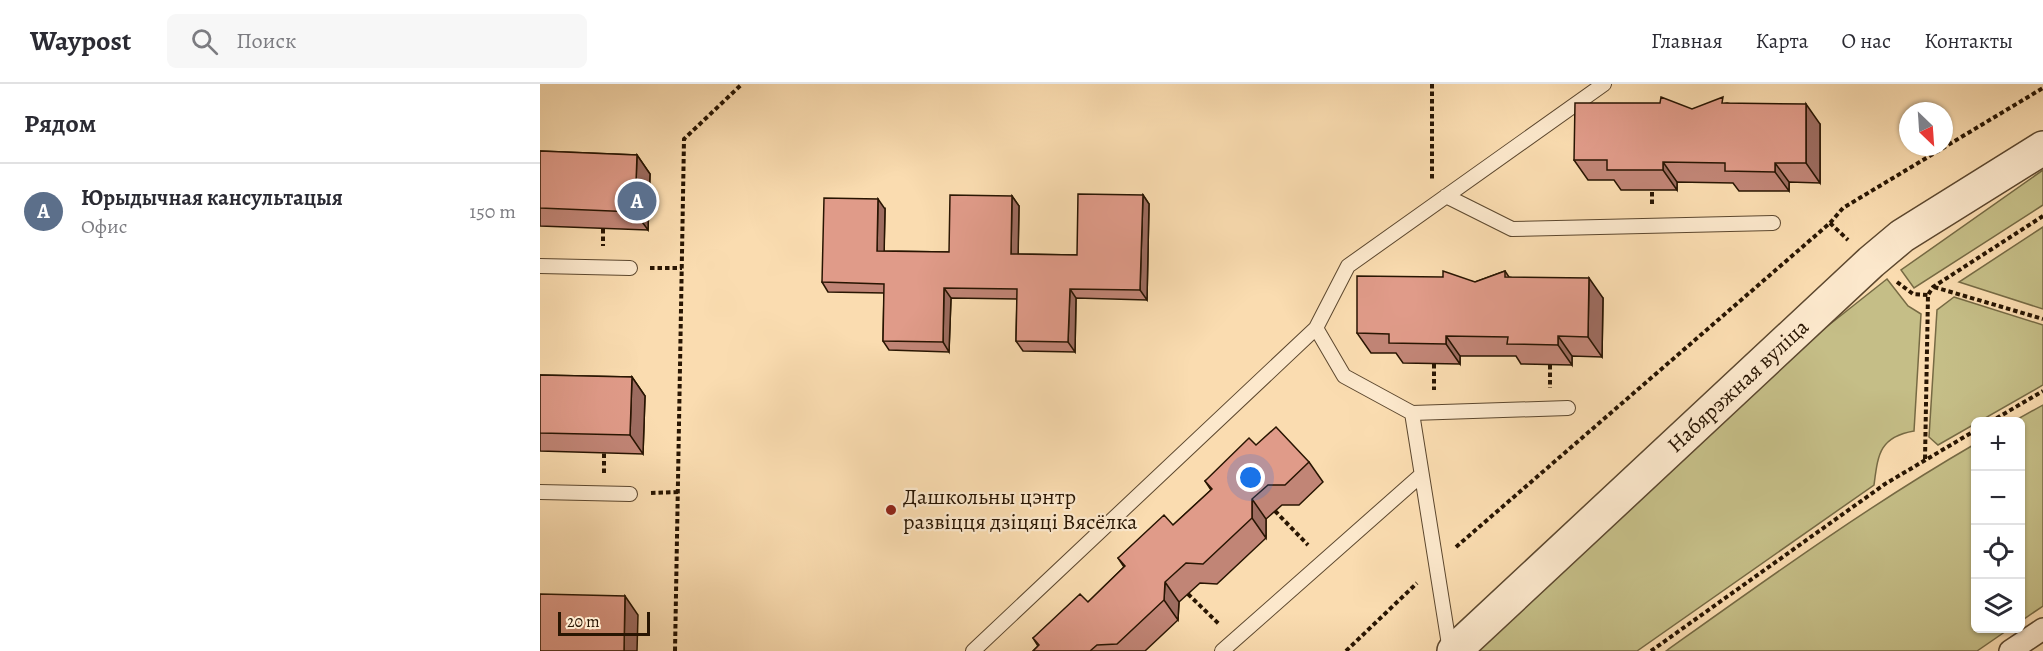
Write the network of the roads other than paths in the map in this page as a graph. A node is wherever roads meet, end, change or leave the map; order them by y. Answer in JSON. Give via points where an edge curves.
{"nodes":[{"id":1,"x":1604,"y":84,"type":"edge"},
{"id":2,"x":2043,"y":148,"type":"edge"},
{"id":3,"x":1446,"y":196,"type":"junction"},
{"id":4,"x":1773,"y":223,"type":"dead end"},
{"id":5,"x":540,"y":266,"type":"edge"},
{"id":6,"x":630,"y":268,"type":"road end"},
{"id":7,"x":1316,"y":328,"type":"junction"},
{"id":8,"x":1568,"y":408,"type":"dead end"},
{"id":9,"x":1412,"y":413,"type":"junction"},
{"id":10,"x":1420,"y":476,"type":"junction"},
{"id":11,"x":540,"y":492,"type":"edge"},
{"id":12,"x":630,"y":494,"type":"dead end"},
{"id":13,"x":2043,"y":629,"type":"edge"},
{"id":14,"x":973,"y":651,"type":"edge"},
{"id":15,"x":1222,"y":651,"type":"edge"},
{"id":16,"x":1452,"y":651,"type":"edge"},
{"id":17,"x":2010,"y":651,"type":"edge"}],
"edges":[{"from":1,"to":3,"type":"lane"},
{"from":2,"to":16,"type":"street","name":"Набярэжная вуліца","via":[[1902,236]]},
{"from":3,"to":4,"type":"lane","via":[[1512,229]]},
{"from":3,"to":7,"type":"lane","via":[[1348,266]]},
{"from":5,"to":6,"type":"lane"},
{"from":7,"to":9,"type":"lane","via":[[1344,376]]},
{"from":7,"to":14,"type":"lane"},
{"from":8,"to":9,"type":"lane"},
{"from":9,"to":10,"type":"lane"},
{"from":10,"to":15,"type":"lane"},
{"from":10,"to":16,"type":"lane"},
{"from":11,"to":12,"type":"lane"},
{"from":13,"to":17,"type":"street"}]}
